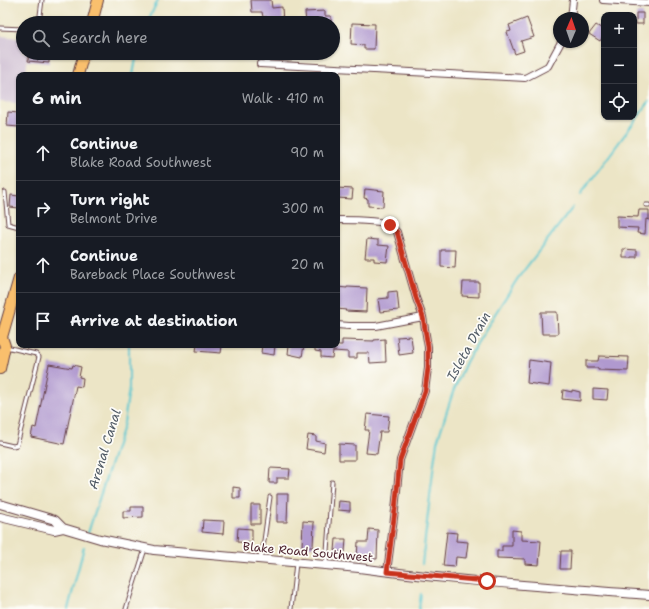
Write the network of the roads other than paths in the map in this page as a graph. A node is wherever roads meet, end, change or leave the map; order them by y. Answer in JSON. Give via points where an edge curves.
{"nodes":[{"id":1,"x":42,"y":0,"type":"edge"},
{"id":2,"x":98,"y":0,"type":"edge"},
{"id":3,"x":573,"y":0,"type":"edge"},
{"id":4,"x":603,"y":0,"type":"edge"},
{"id":5,"x":649,"y":3,"type":"edge"},
{"id":6,"x":572,"y":12,"type":"edge"},
{"id":7,"x":40,"y":16,"type":"edge"},
{"id":8,"x":94,"y":16,"type":"edge"},
{"id":9,"x":0,"y":28,"type":"edge"},
{"id":10,"x":16,"y":29,"type":"edge"},
{"id":11,"x":558,"y":48,"type":"edge"},
{"id":12,"x":82,"y":60,"type":"edge"},
{"id":13,"x":260,"y":64,"type":"dead end"},
{"id":14,"x":79,"y":72,"type":"edge"},
{"id":15,"x":5,"y":192,"type":"dead end"},
{"id":16,"x":340,"y":220,"type":"edge"},
{"id":17,"x":16,"y":226,"type":"edge"},
{"id":18,"x":16,"y":289,"type":"edge"},
{"id":19,"x":423,"y":317,"type":"junction"},
{"id":20,"x":340,"y":325,"type":"edge"},
{"id":21,"x":2,"y":342,"type":"edge"},
{"id":22,"x":16,"y":347,"type":"edge"},
{"id":23,"x":19,"y":348,"type":"edge"},
{"id":24,"x":0,"y":369,"type":"edge"},
{"id":25,"x":0,"y":444,"type":"edge"},
{"id":26,"x":332,"y":482,"type":"dead end"},
{"id":27,"x":270,"y":497,"type":"dead end"},
{"id":28,"x":0,"y":504,"type":"edge"},
{"id":29,"x":0,"y":516,"type":"edge"},
{"id":30,"x":63,"y":528,"type":"junction"},
{"id":31,"x":145,"y":549,"type":"junction"},
{"id":32,"x":260,"y":560,"type":"junction"},
{"id":33,"x":296,"y":563,"type":"junction"},
{"id":34,"x":326,"y":565,"type":"junction"},
{"id":35,"x":387,"y":572,"type":"junction"},
{"id":36,"x":649,"y":595,"type":"edge"},
{"id":37,"x":126,"y":609,"type":"edge"},
{"id":38,"x":291,"y":609,"type":"edge"}],
"edges":[{"from":1,"to":7,"type":"lane"},
{"from":2,"to":8,"type":"main road"},
{"from":3,"to":6,"type":"street"},
{"from":4,"to":5,"type":"street"},
{"from":9,"to":10,"type":"lane"},
{"from":11,"to":13,"type":"street","via":[[548,66],[525,78]]},
{"from":12,"to":14,"type":"main road"},
{"from":15,"to":17,"type":"lane","via":[[8,224]]},
{"from":16,"to":19,"type":"street","via":[[382,223],[390,225],[397,232]]},
{"from":18,"to":21,"type":"main road"},
{"from":19,"to":20,"type":"street","via":[[376,326]]},
{"from":19,"to":35,"type":"street","via":[[428,347],[425,391],[400,460]]},
{"from":21,"to":22,"type":"lane"},
{"from":21,"to":24,"type":"main road"},
{"from":23,"to":25,"type":"lane","via":[[39,357],[17,445]]},
{"from":26,"to":34,"type":"lane"},
{"from":27,"to":32,"type":"lane"},
{"from":28,"to":30,"type":"street","name":"Blake Road Southwest","via":[[55,520]]},
{"from":29,"to":30,"type":"street","name":"Blake Road Southwest","via":[[54,530]]},
{"from":30,"to":31,"type":"street","name":"Blake Road Southwest"},
{"from":31,"to":32,"type":"street","name":"Blake Road Southwest"},
{"from":31,"to":37,"type":"lane"},
{"from":32,"to":33,"type":"street","name":"Blake Road Southwest"},
{"from":33,"to":34,"type":"street","name":"Blake Road Southwest"},
{"from":33,"to":38,"type":"lane"},
{"from":34,"to":35,"type":"street","name":"Blake Road Southwest"},
{"from":35,"to":36,"type":"street","name":"Blake Road Southwest"}]}
